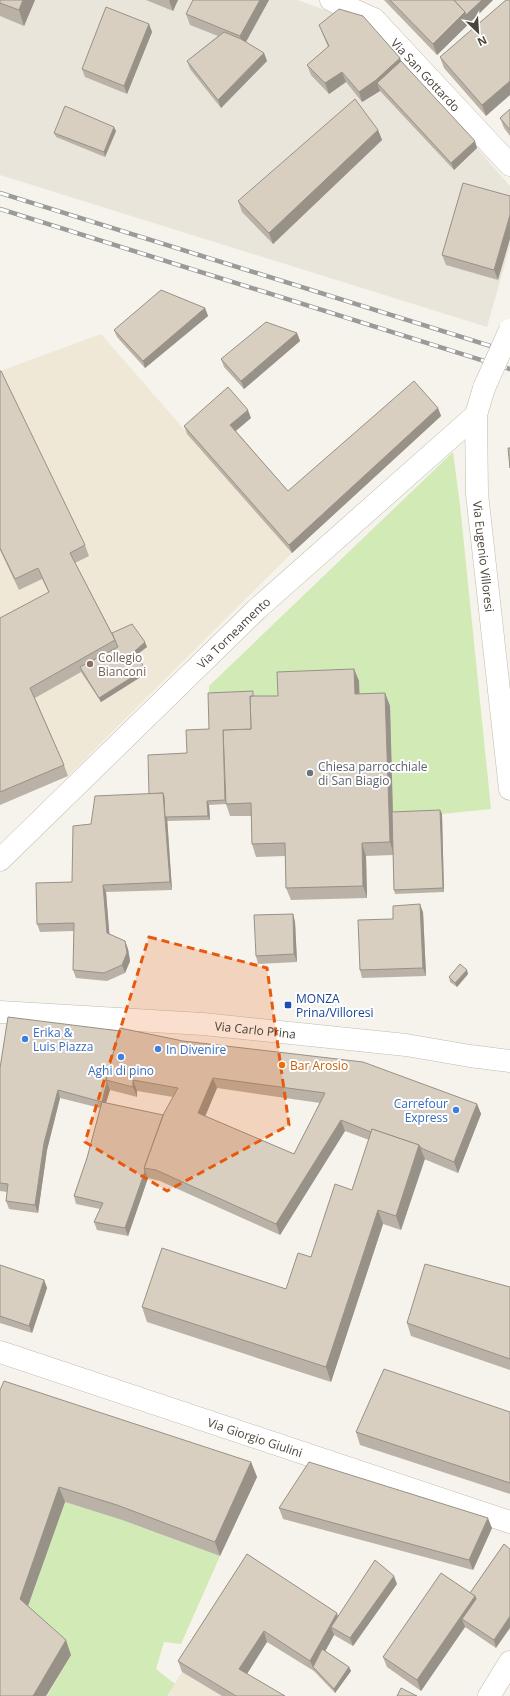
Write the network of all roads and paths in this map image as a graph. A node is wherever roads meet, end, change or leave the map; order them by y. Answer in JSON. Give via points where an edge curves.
{"nodes":[{"id":1,"x":331,"y":0,"type":"edge"},
{"id":2,"x":510,"y":164,"type":"edge"},
{"id":3,"x":510,"y":330,"type":"edge"},
{"id":4,"x":476,"y":415,"type":"junction"},
{"id":5,"x":510,"y":789,"type":"edge"},
{"id":6,"x":0,"y":860,"type":"edge"},
{"id":7,"x":0,"y":1015,"type":"edge"},
{"id":8,"x":510,"y":1061,"type":"edge"},
{"id":9,"x":0,"y":1352,"type":"edge"},
{"id":10,"x":510,"y":1522,"type":"edge"},
{"id":11,"x":510,"y":1662,"type":"edge"},
{"id":12,"x":489,"y":1696,"type":"edge"}],
"edges":[{"from":1,"to":2,"type":"street","name":"Via San Gottardo","via":[[374,19]]},
{"from":3,"to":4,"type":"street","name":"Via Eugenio Villoresi","bridge":true,"via":[[484,388]]},
{"from":4,"to":5,"type":"street","name":"Via Eugenio Villoresi","via":[[478,494]]},
{"from":4,"to":6,"type":"street","name":"Via Torneamento","via":[[257,609]]},
{"from":7,"to":8,"type":"street","name":"Via Carlo Prina","via":[[196,1024],[406,1045]]},
{"from":9,"to":10,"type":"street","name":"Via Giorgio Giulini"},
{"from":11,"to":12,"type":"street"}]}
